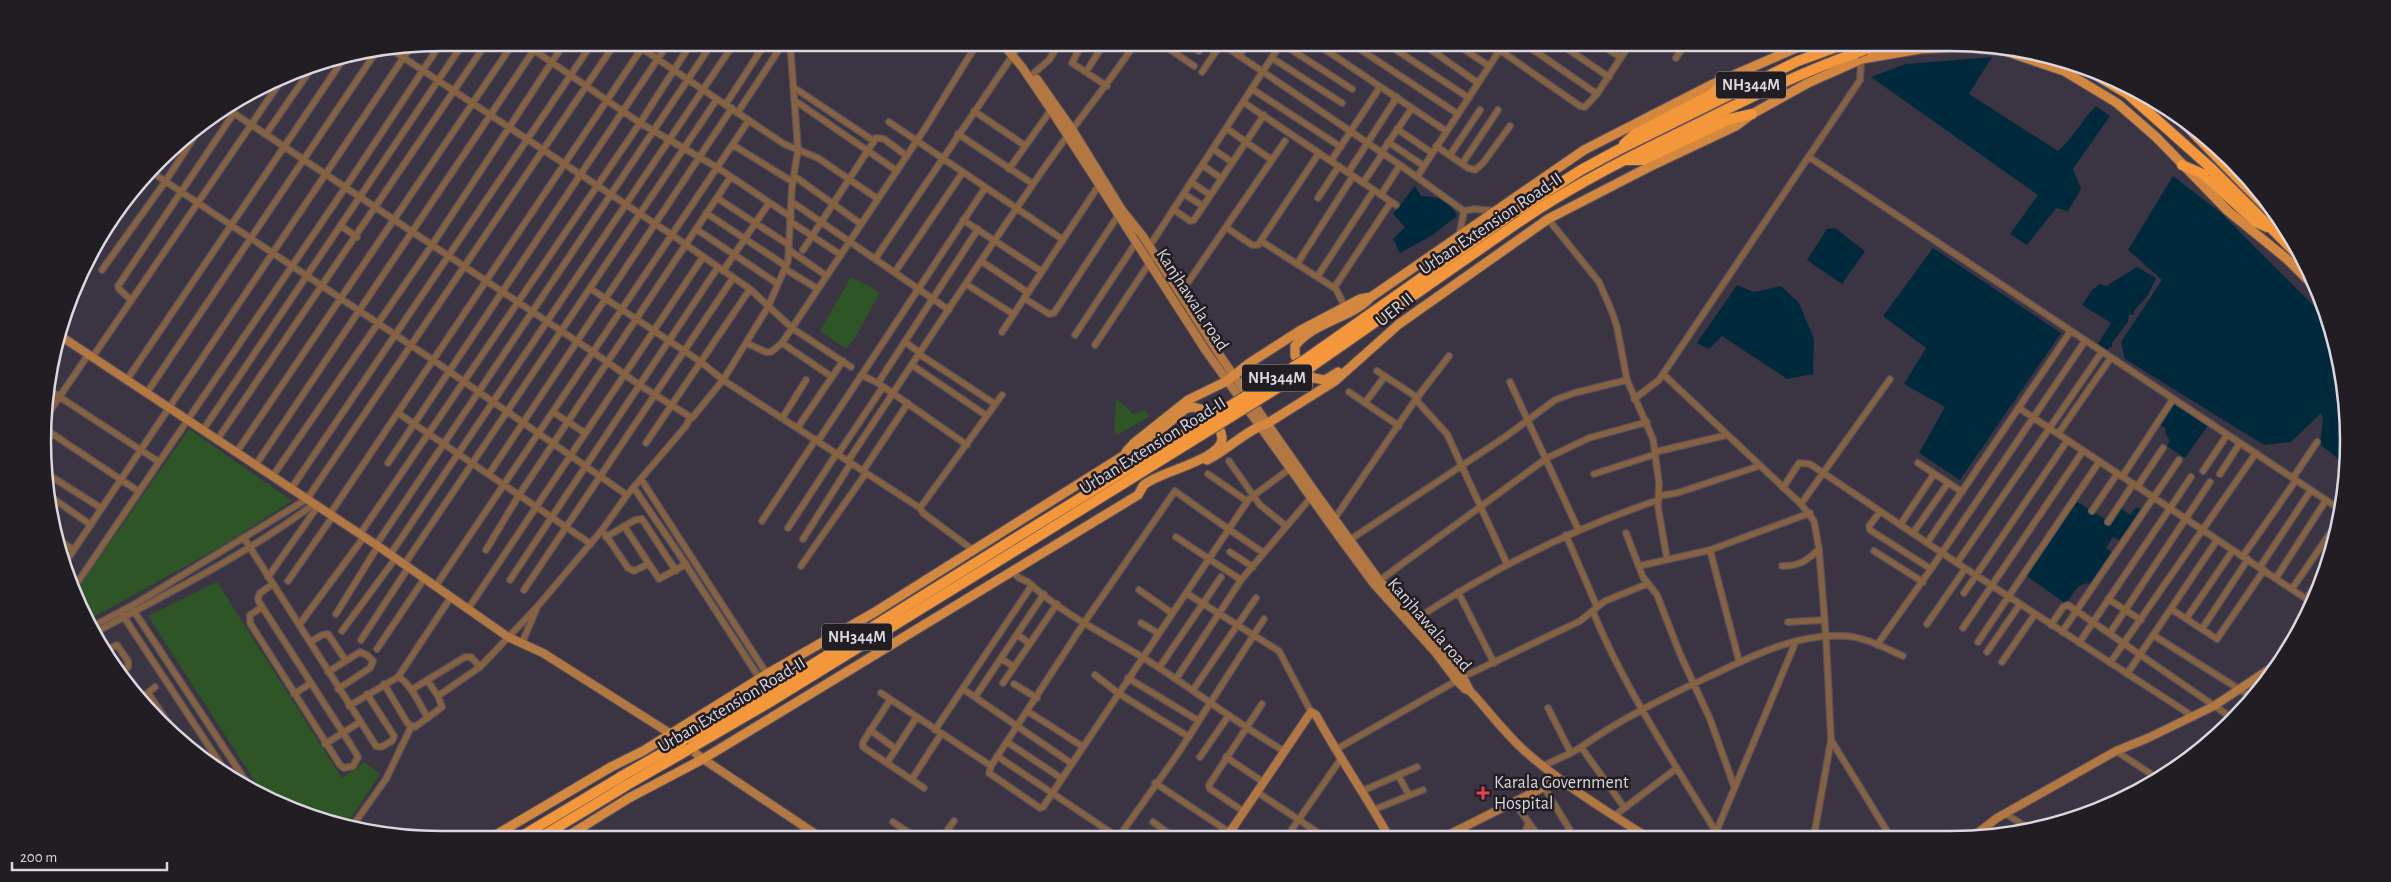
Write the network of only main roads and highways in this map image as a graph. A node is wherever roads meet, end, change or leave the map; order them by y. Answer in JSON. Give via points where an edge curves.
{"nodes":[{"id":1,"x":1010,"y":51,"type":"edge"},
{"id":2,"x":1012,"y":51,"type":"edge"},
{"id":3,"x":1789,"y":51,"type":"edge"},
{"id":4,"x":1825,"y":51,"type":"edge"},
{"id":5,"x":1862,"y":51,"type":"edge"},
{"id":6,"x":1013,"y":54,"type":"junction"},
{"id":7,"x":2041,"y":63,"type":"edge"},
{"id":8,"x":1727,"y":79,"type":"junction"},
{"id":9,"x":2128,"y":94,"type":"edge"},
{"id":10,"x":1054,"y":107,"type":"junction"},
{"id":11,"x":1752,"y":114,"type":"junction"},
{"id":12,"x":2203,"y":145,"type":"edge"},
{"id":13,"x":1618,"y":150,"type":"junction"},
{"id":14,"x":1624,"y":160,"type":"junction"},
{"id":15,"x":2182,"y":165,"type":"junction"},
{"id":16,"x":1120,"y":213,"type":"junction"},
{"id":17,"x":1517,"y":217,"type":"junction"},
{"id":18,"x":2269,"y":217,"type":"edge"},
{"id":19,"x":2273,"y":222,"type":"edge"},
{"id":20,"x":2275,"y":226,"type":"edge"},
{"id":21,"x":2302,"y":274,"type":"edge"},
{"id":22,"x":1371,"y":297,"type":"junction"},
{"id":23,"x":1399,"y":324,"type":"junction"},
{"id":24,"x":65,"y":339,"type":"edge"},
{"id":25,"x":1231,"y":378,"type":"junction"},
{"id":26,"x":1264,"y":424,"type":"junction"},
{"id":27,"x":1123,"y":456,"type":"junction"},
{"id":28,"x":1138,"y":495,"type":"junction"},
{"id":29,"x":2262,"y":674,"type":"edge"},
{"id":30,"x":671,"y":734,"type":"junction"},
{"id":31,"x":703,"y":759,"type":"junction"},
{"id":32,"x":611,"y":767,"type":"junction"},
{"id":33,"x":1556,"y":776,"type":"junction"},
{"id":34,"x":620,"y":783,"type":"junction"},
{"id":35,"x":629,"y":798,"type":"junction"},
{"id":36,"x":1981,"y":829,"type":"edge"},
{"id":37,"x":503,"y":831,"type":"edge"},
{"id":38,"x":532,"y":831,"type":"edge"},
{"id":39,"x":550,"y":831,"type":"edge"},
{"id":40,"x":576,"y":831,"type":"edge"},
{"id":41,"x":811,"y":831,"type":"edge"},
{"id":42,"x":1230,"y":831,"type":"edge"},
{"id":43,"x":1386,"y":831,"type":"edge"},
{"id":44,"x":1456,"y":831,"type":"edge"},
{"id":45,"x":1638,"y":831,"type":"edge"}],
"edges":[{"from":1,"to":6,"type":"main road","name":"Kanjhawala road"},
{"from":2,"to":6,"type":"main road","name":"Kanjhawala road"},
{"from":3,"to":8,"type":"main road","name":"UER II"},
{"from":4,"to":13,"type":"highway","name":"Urban Extension Road-II","number":"NH344M","via":[[1798,61]]},
{"from":5,"to":11,"type":"main road","name":"UER II"},
{"from":5,"to":14,"type":"highway","name":"Urban Extension Road-II","number":"NH344M","via":[[1804,71]]},
{"from":6,"to":10,"type":"main road","name":"Kanjhawala road"},
{"from":6,"to":10,"type":"main road","name":"Kanjhawala road","via":[[1033,74]]},
{"from":7,"to":15,"type":"main road","name":"UER II","via":[[2064,70],[2117,103]]},
{"from":8,"to":13,"type":"highway","via":[[1713,94],[1635,134]]},
{"from":8,"to":22,"type":"main road","name":"UER II","via":[[1584,150]]},
{"from":9,"to":19,"type":"highway"},
{"from":10,"to":16,"type":"main road","name":"Kanjhawala road"},
{"from":11,"to":14,"type":"highway","via":[[1730,119],[1643,160]]},
{"from":11,"to":23,"type":"main road","name":"UER II","via":[[1736,126],[1548,220]]},
{"from":12,"to":18,"type":"highway"},
{"from":13,"to":17,"type":"highway","name":"Urban Extension Road-II","number":"NH344M","via":[[1574,175]]},
{"from":14,"to":17,"type":"highway","name":"Urban Extension Road-II","number":"NH344M"},
{"from":15,"to":20,"type":"highway","via":[[2203,174],[2256,222]]},
{"from":15,"to":21,"type":"main road","name":"UER II","via":[[2228,211]]},
{"from":16,"to":25,"type":"main road","name":"Kanjhawala road","via":[[1150,264]]},
{"from":16,"to":25,"type":"main road","name":"Kanjhawala road","via":[[1149,246]]},
{"from":17,"to":34,"type":"highway","name":"Urban Extension Road-II","number":"NH344M","bridge":true,"via":[[1308,369],[1032,534],[770,702]]},
{"from":22,"to":23,"type":"main road","via":[[1348,314],[1309,333],[1295,346],[1295,356],[1313,378],[1325,380],[1331,377],[1383,333]]},
{"from":22,"to":25,"type":"main road","name":"UER II","via":[[1360,299],[1301,330]]},
{"from":23,"to":26,"type":"main road","name":"UER II","via":[[1336,382]]},
{"from":24,"to":30,"type":"main road","via":[[508,637],[543,653]]},
{"from":25,"to":26,"type":"main road","name":"Kanjhawala road"},
{"from":25,"to":27,"type":"main road","name":"UER II","via":[[1188,400]]},
{"from":26,"to":28,"type":"main road","name":"UER II","via":[[1220,454]]},
{"from":26,"to":33,"type":"main road","name":"Kanjhawala road","via":[[1377,582],[1507,735]]},
{"from":27,"to":28,"type":"main road","via":[[1139,448],[1185,409],[1193,407],[1208,411],[1220,432],[1222,440],[1207,456],[1144,484]]},
{"from":27,"to":30,"type":"main road","via":[[834,637]]},
{"from":28,"to":31,"type":"main road"},
{"from":29,"to":36,"type":"main road","via":[[2214,706],[2116,751]]},
{"from":30,"to":31,"type":"main road"},
{"from":30,"to":32,"type":"main road"},
{"from":31,"to":35,"type":"main road"},
{"from":31,"to":41,"type":"main road"},
{"from":32,"to":35,"type":"main road"},
{"from":32,"to":37,"type":"main road"},
{"from":33,"to":44,"type":"main road","via":[[1544,787]]},
{"from":33,"to":45,"type":"main road","name":"Kanjhawala road"},
{"from":34,"to":38,"type":"highway","name":"Urban Extension Road-II","number":"NH344M"},
{"from":34,"to":39,"type":"highway","name":"Urban Extension Road-II","number":"NH344M"},
{"from":35,"to":40,"type":"main road"},
{"from":42,"to":43,"type":"main road","via":[[1311,712],[1316,715],[1340,760]]}]}
